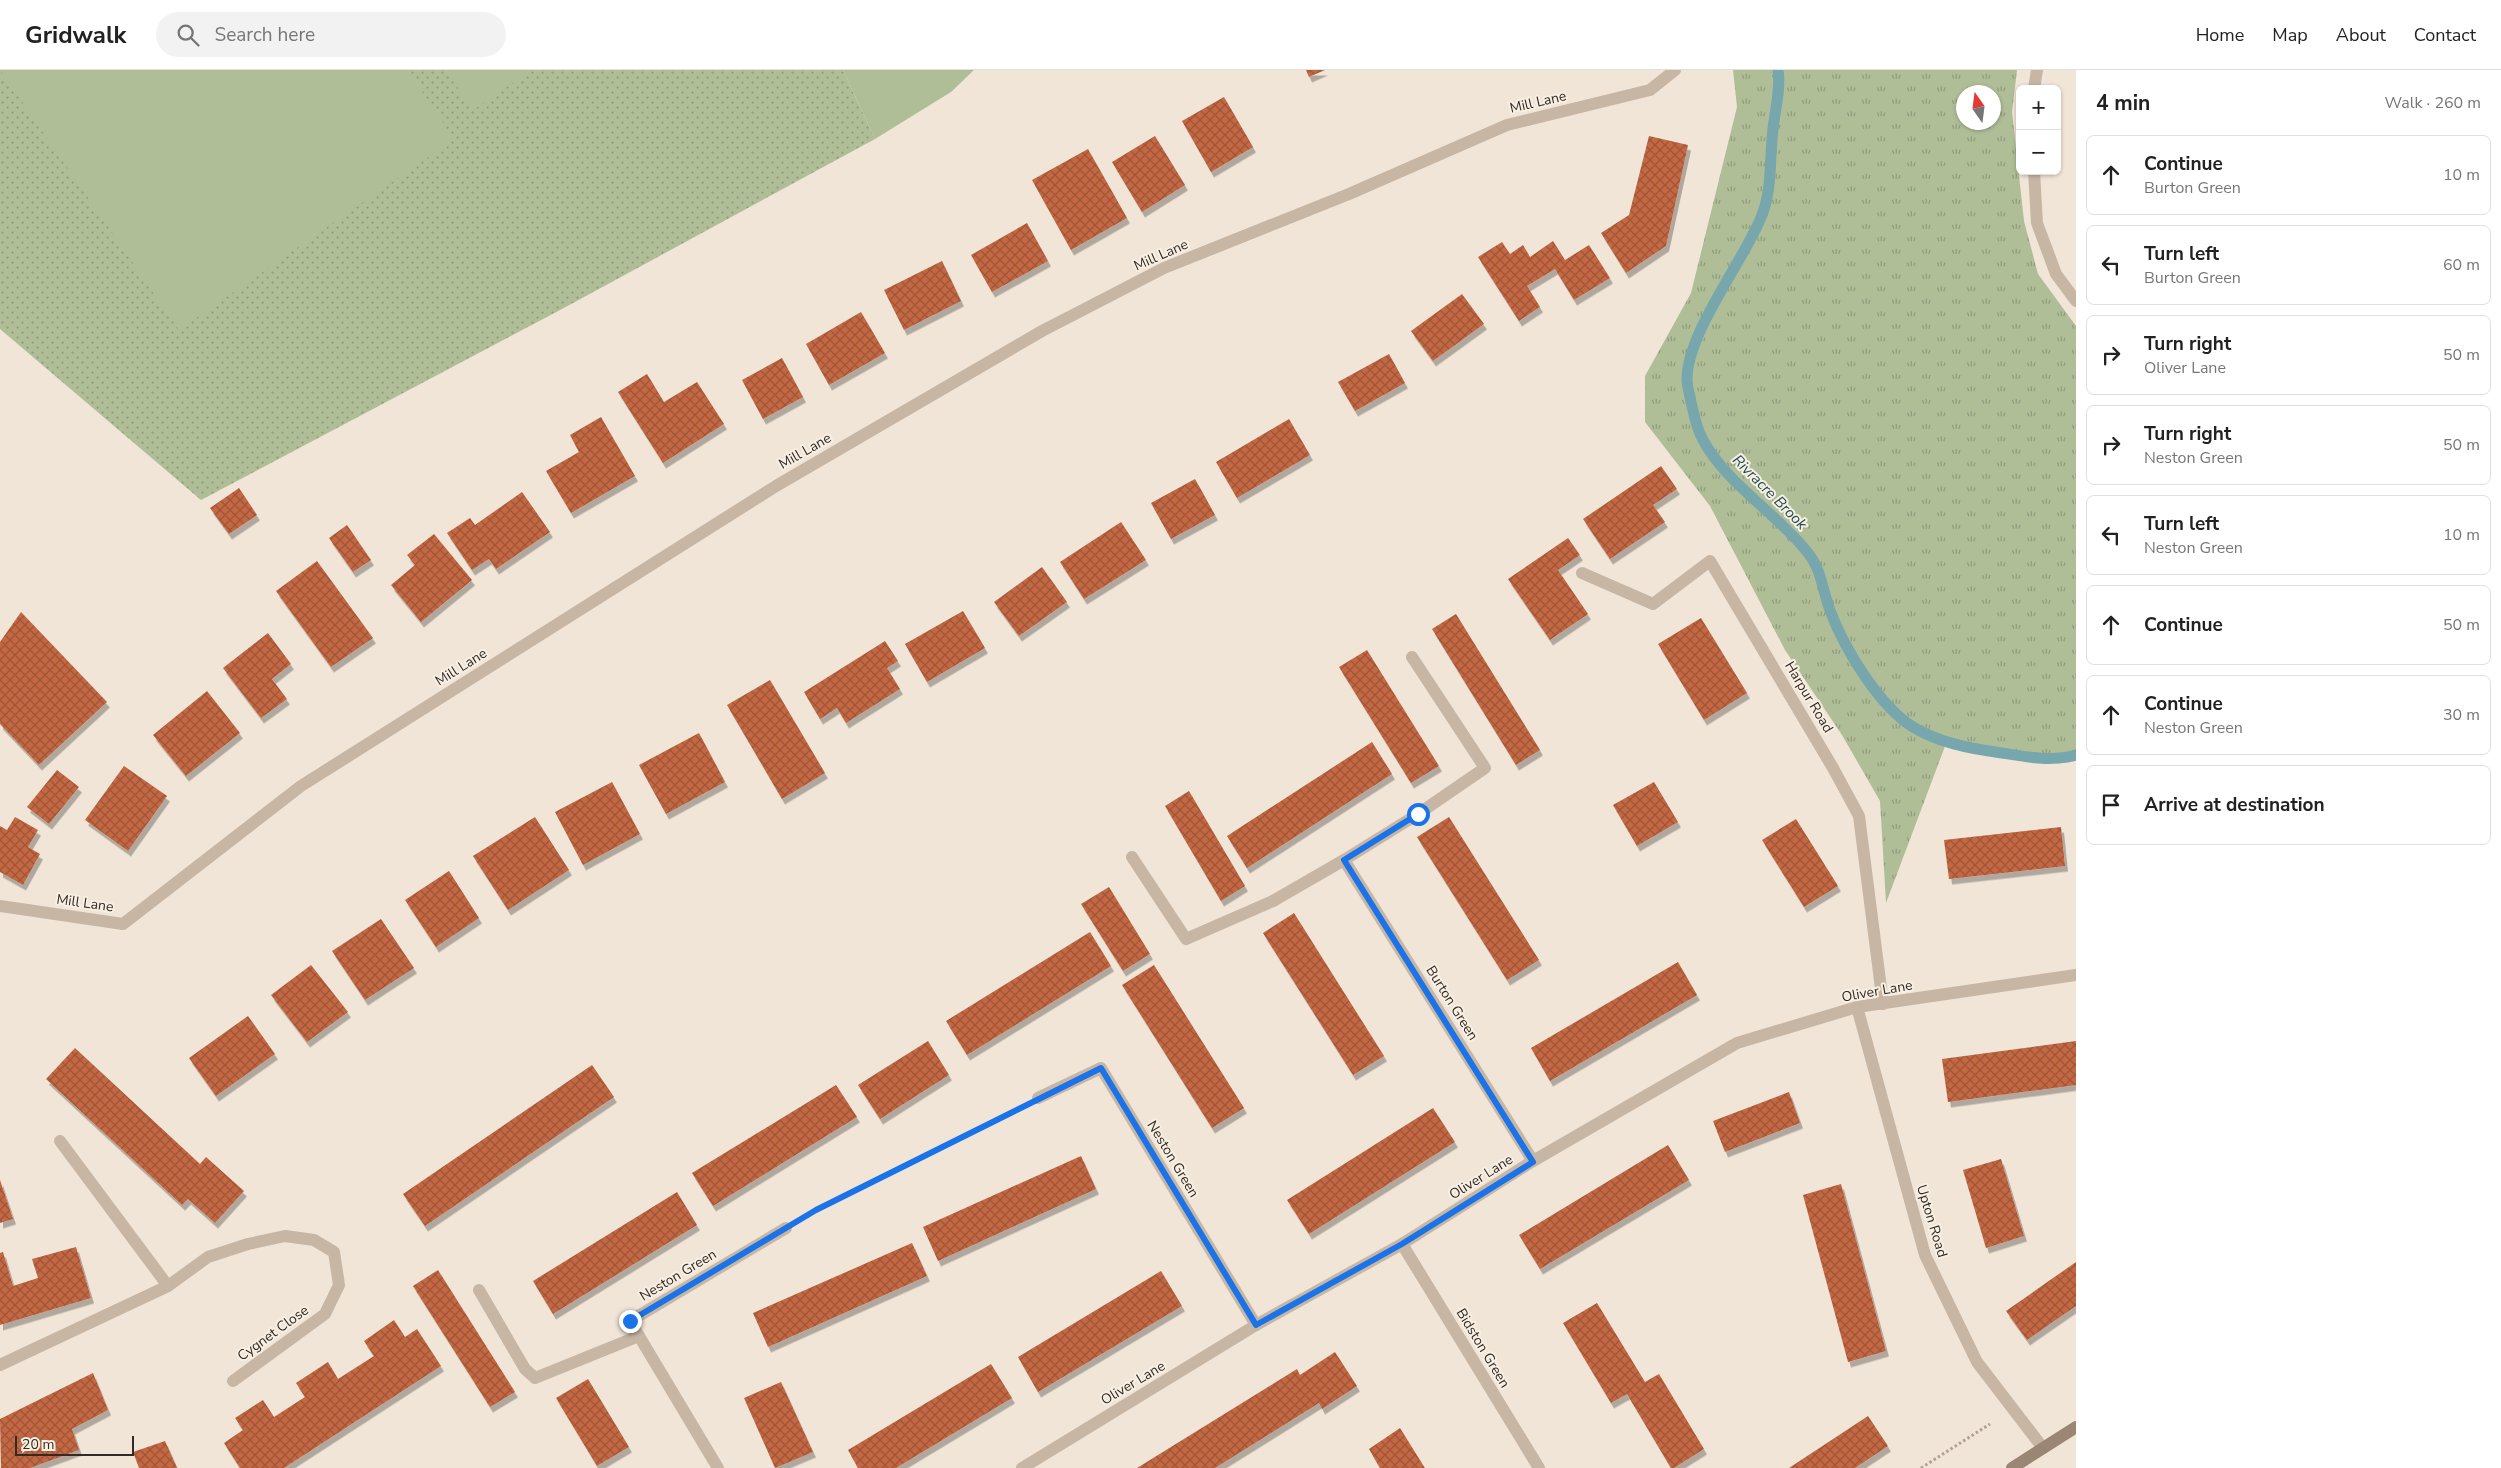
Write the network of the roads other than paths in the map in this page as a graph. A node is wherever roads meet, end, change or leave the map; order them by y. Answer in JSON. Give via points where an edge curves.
{"nodes":[{"id":1,"x":1675,"y":70,"type":"edge"},
{"id":2,"x":2037,"y":70,"type":"edge"},
{"id":3,"x":2035,"y":85,"type":"edge"},
{"id":4,"x":2034,"y":175,"type":"edge"},
{"id":5,"x":2076,"y":301,"type":"edge"},
{"id":6,"x":1582,"y":573,"type":"dead end"},
{"id":7,"x":1412,"y":657,"type":"dead end"},
{"id":8,"x":1132,"y":857,"type":"dead end"},
{"id":9,"x":1344,"y":860,"type":"junction"},
{"id":10,"x":0,"y":906,"type":"edge"},
{"id":11,"x":2076,"y":975,"type":"edge"},
{"id":12,"x":1883,"y":1004,"type":"junction"},
{"id":13,"x":1857,"y":1007,"type":"junction"},
{"id":14,"x":1038,"y":1098,"type":"road end"},
{"id":15,"x":60,"y":1141,"type":"dead end"},
{"id":16,"x":1533,"y":1162,"type":"junction"},
{"id":17,"x":786,"y":1228,"type":"road end"},
{"id":18,"x":1402,"y":1244,"type":"junction"},
{"id":19,"x":168,"y":1286,"type":"junction"},
{"id":20,"x":479,"y":1290,"type":"dead end"},
{"id":21,"x":1256,"y":1325,"type":"junction"},
{"id":22,"x":639,"y":1336,"type":"junction"},
{"id":23,"x":0,"y":1365,"type":"edge"},
{"id":24,"x":233,"y":1381,"type":"dead end"},
{"id":25,"x":2076,"y":1427,"type":"edge"},
{"id":26,"x":2043,"y":1448,"type":"junction"},
{"id":27,"x":718,"y":1468,"type":"edge"},
{"id":28,"x":1022,"y":1468,"type":"edge"},
{"id":29,"x":1539,"y":1468,"type":"edge"},
{"id":30,"x":2012,"y":1468,"type":"edge"}],
"edges":[{"from":1,"to":10,"type":"street","name":"Mill Lane","via":[[1650,90],[1507,125],[1348,194],[1164,268],[1042,331],[776,486],[301,786],[123,924]]},
{"from":2,"to":3,"type":"street"},
{"from":4,"to":5,"type":"street","via":[[2037,223],[2056,274]]},
{"from":6,"to":12,"type":"street","name":"Harpur Road","via":[[1654,604],[1710,561],[1859,816]]},
{"from":7,"to":9,"type":"street","via":[[1485,768]]},
{"from":8,"to":9,"type":"street","via":[[1186,938],[1273,901]]},
{"from":9,"to":16,"type":"street","name":"Burton Green"},
{"from":11,"to":12,"type":"street","name":"Oliver Lane"},
{"from":12,"to":13,"type":"street","name":"Oliver Lane"},
{"from":13,"to":16,"type":"street","name":"Oliver Lane","via":[[1737,1043]]},
{"from":13,"to":26,"type":"street","name":"Upton Road","via":[[1924,1255],[1977,1362]]},
{"from":14,"to":21,"type":"street","name":"Neston Green","via":[[1101,1068]]},
{"from":15,"to":19,"type":"street"},
{"from":16,"to":18,"type":"street","name":"Oliver Lane"},
{"from":17,"to":22,"type":"street","name":"Neston Green","via":[[630,1321]]},
{"from":18,"to":21,"type":"street","name":"Oliver Lane"},
{"from":18,"to":29,"type":"street","name":"Bidston Green"},
{"from":19,"to":23,"type":"street","name":"Cygnet Close"},
{"from":19,"to":24,"type":"street","name":"Cygnet Close","via":[[208,1258],[285,1236],[314,1240],[334,1252],[339,1284],[325,1314]]},
{"from":20,"to":22,"type":"street","via":[[525,1369],[535,1378]]},
{"from":21,"to":28,"type":"street","name":"Oliver Lane"},
{"from":22,"to":27,"type":"street","name":"Neston Green"},
{"from":25,"to":26,"type":"main road"},
{"from":26,"to":30,"type":"main road"}]}
